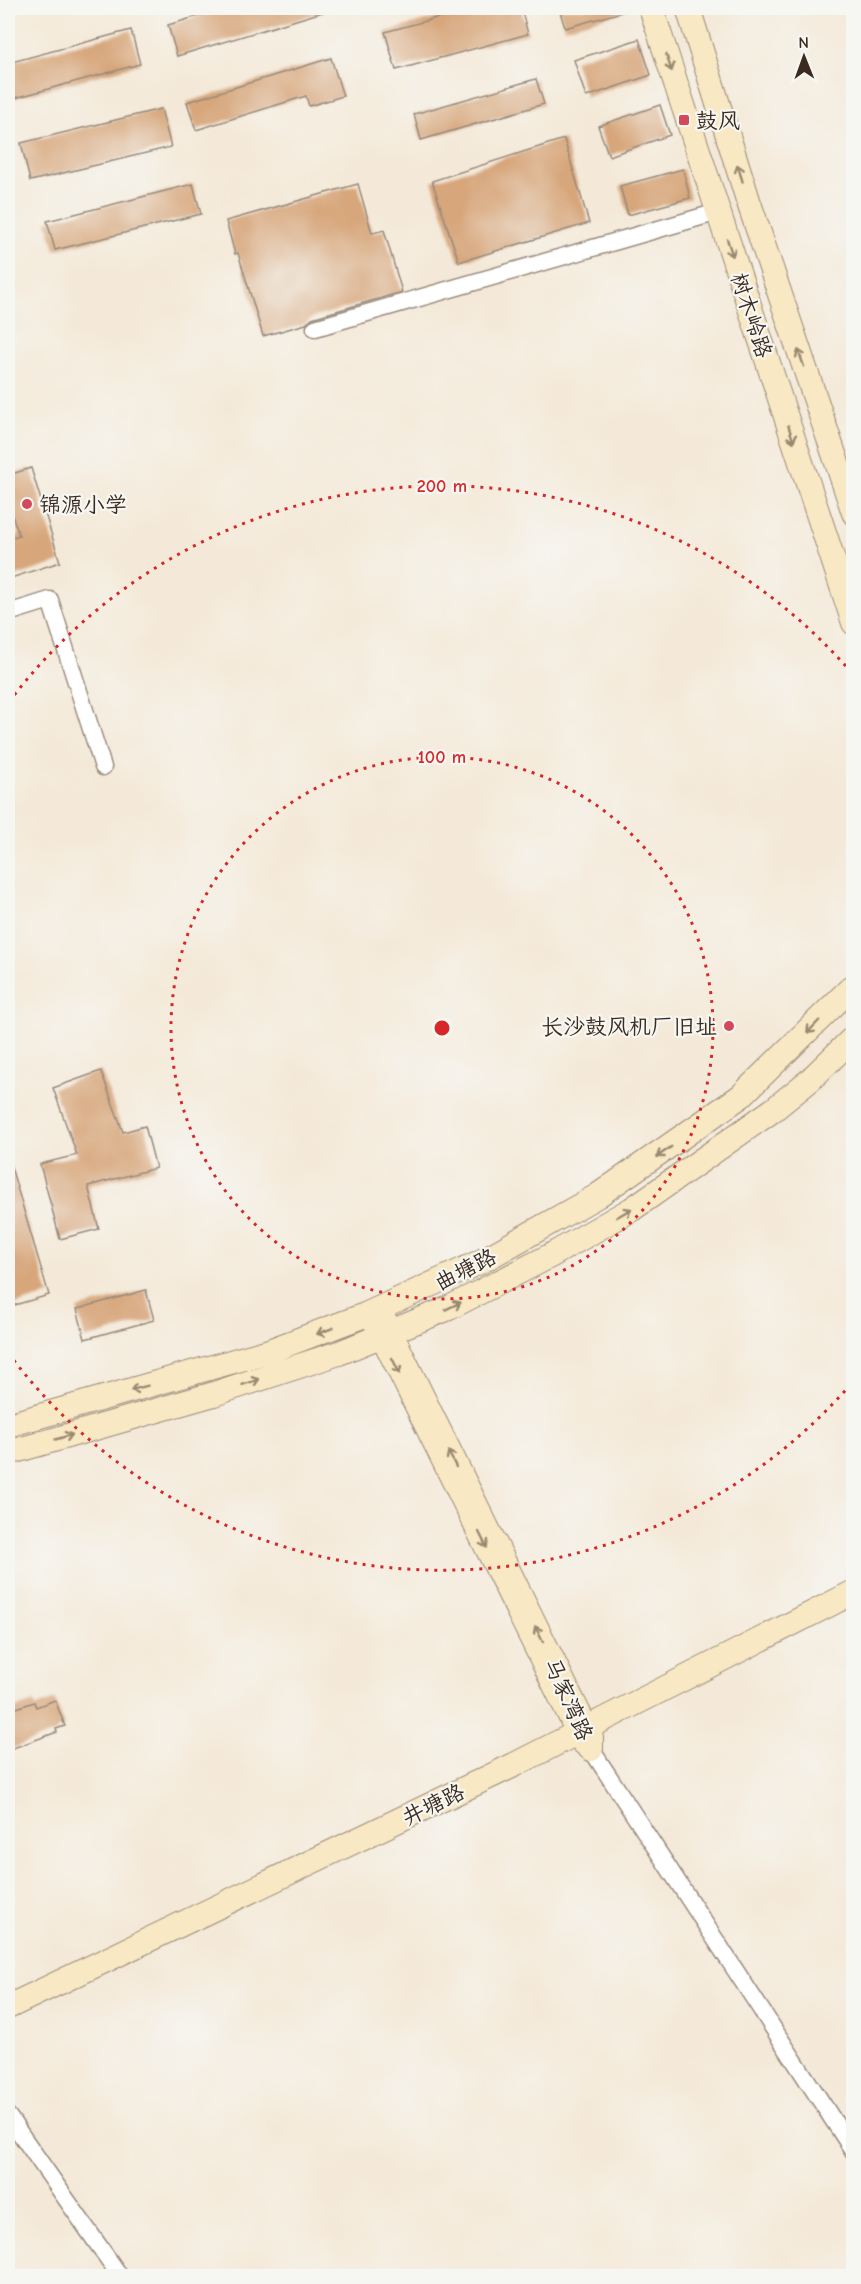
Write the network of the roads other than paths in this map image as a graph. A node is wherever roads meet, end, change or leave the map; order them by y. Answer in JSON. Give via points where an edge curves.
{"nodes":[{"id":1,"x":651,"y":8,"type":"edge"},
{"id":2,"x":688,"y":8,"type":"edge"},
{"id":3,"x":718,"y":212,"type":"junction"},
{"id":4,"x":315,"y":328,"type":"dead end"},
{"id":5,"x":854,"y":513,"type":"edge"},
{"id":6,"x":8,"y":613,"type":"edge"},
{"id":7,"x":854,"y":622,"type":"edge"},
{"id":8,"x":103,"y":767,"type":"dead end"},
{"id":9,"x":854,"y":985,"type":"edge"},
{"id":10,"x":854,"y":1037,"type":"edge"},
{"id":11,"x":375,"y":1311,"type":"junction"},
{"id":12,"x":386,"y":1334,"type":"junction"},
{"id":13,"x":8,"y":1425,"type":"edge"},
{"id":14,"x":8,"y":1453,"type":"edge"},
{"id":15,"x":854,"y":1592,"type":"edge"},
{"id":16,"x":854,"y":1605,"type":"edge"},
{"id":17,"x":586,"y":1738,"type":"junction"},
{"id":18,"x":8,"y":2007,"type":"edge"},
{"id":19,"x":8,"y":2018,"type":"edge"},
{"id":20,"x":8,"y":2116,"type":"edge"},
{"id":21,"x":854,"y":2152,"type":"edge"},
{"id":22,"x":120,"y":2277,"type":"edge"}],
"edges":[{"from":1,"to":3,"type":"main road","name":"树木岭路","one_way":true},
{"from":5,"to":2,"type":"main road","name":"树木岭路","one_way":true},
{"from":3,"to":4,"type":"street"},
{"from":3,"to":7,"type":"main road","name":"树木岭路","one_way":true},
{"from":6,"to":8,"type":"street","via":[[50,600]]},
{"from":9,"to":11,"type":"main road","name":"曲塘路","one_way":true,"via":[[741,1095],[646,1164],[540,1230]]},
{"from":12,"to":10,"type":"main road","name":"曲塘路","one_way":true,"via":[[459,1303],[632,1209],[773,1110]]},
{"from":11,"to":12,"type":"main road","name":"马家湾路"},
{"from":11,"to":13,"type":"main road","name":"曲塘路","one_way":true,"via":[[269,1352]]},
{"from":14,"to":12,"type":"main road","name":"曲塘路","one_way":true,"via":[[214,1394]]},
{"from":12,"to":17,"type":"main road","name":"马家湾路"},
{"from":15,"to":17,"type":"main road","name":"井塘路"},
{"from":16,"to":17,"type":"main road","name":"井塘路"},
{"from":17,"to":18,"type":"main road","name":"井塘路"},
{"from":17,"to":19,"type":"main road","name":"井塘路"},
{"from":17,"to":21,"type":"street"},
{"from":20,"to":22,"type":"street"}]}
